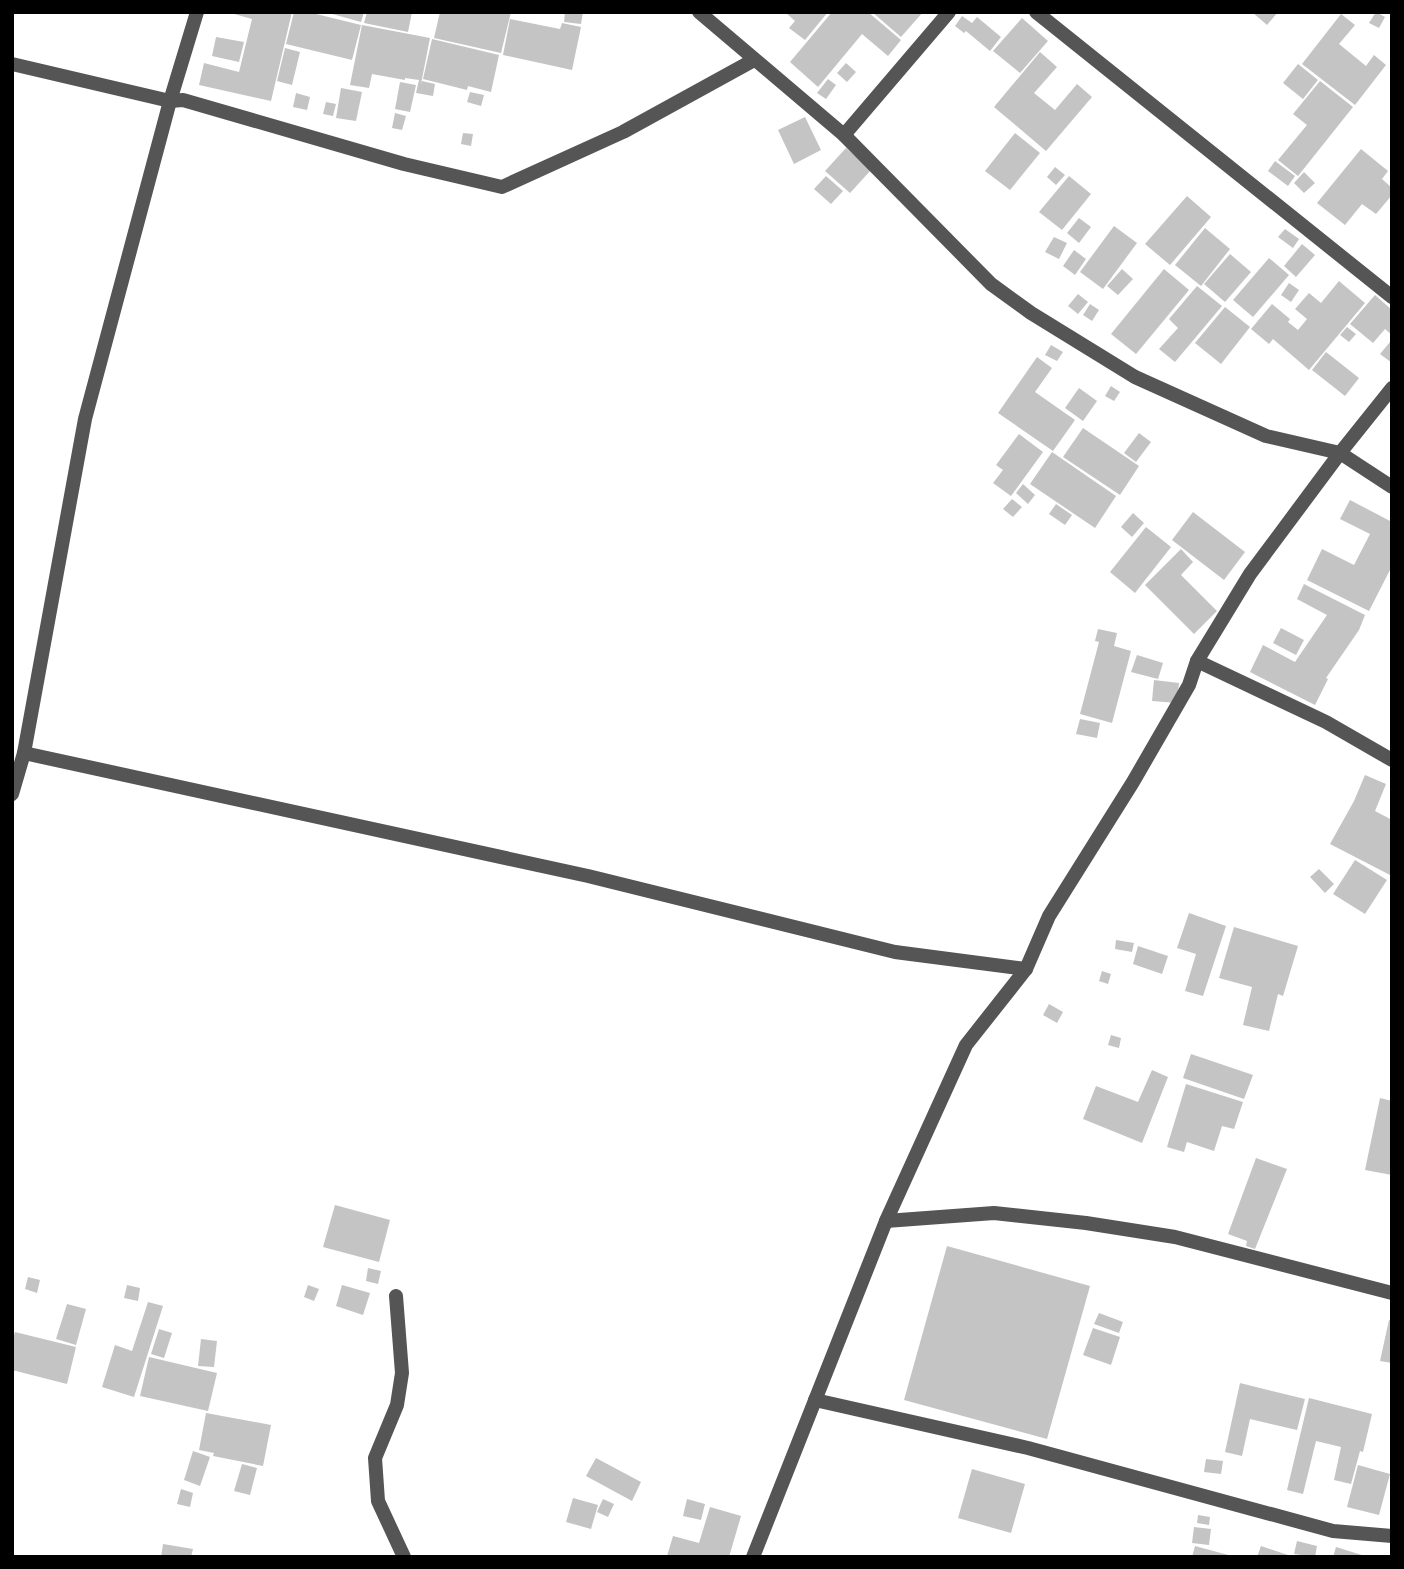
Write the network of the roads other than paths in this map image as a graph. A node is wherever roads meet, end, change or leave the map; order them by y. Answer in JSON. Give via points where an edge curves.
{"nodes":[{"id":1,"x":197,"y":12,"type":"edge"},
{"id":2,"x":699,"y":12,"type":"edge"},
{"id":3,"x":950,"y":12,"type":"edge"},
{"id":4,"x":1036,"y":12,"type":"edge"},
{"id":5,"x":754,"y":60,"type":"junction"},
{"id":6,"x":12,"y":64,"type":"edge"},
{"id":7,"x":170,"y":101,"type":"junction"},
{"id":8,"x":844,"y":135,"type":"junction"},
{"id":9,"x":1392,"y":297,"type":"edge"},
{"id":10,"x":1392,"y":388,"type":"edge"},
{"id":11,"x":1340,"y":453,"type":"junction"},
{"id":12,"x":1392,"y":487,"type":"edge"},
{"id":13,"x":1197,"y":661,"type":"junction"},
{"id":14,"x":24,"y":753,"type":"junction"},
{"id":15,"x":1392,"y":760,"type":"edge"},
{"id":16,"x":12,"y":794,"type":"edge"},
{"id":17,"x":1026,"y":969,"type":"junction"},
{"id":18,"x":886,"y":1222,"type":"junction"},
{"id":19,"x":1392,"y":1293,"type":"edge"},
{"id":20,"x":396,"y":1296,"type":"dead end"},
{"id":21,"x":815,"y":1399,"type":"junction"},
{"id":22,"x":1392,"y":1536,"type":"edge"},
{"id":23,"x":404,"y":1557,"type":"edge"},
{"id":24,"x":753,"y":1557,"type":"edge"}],
"edges":[{"from":1,"to":7,"type":"street"},
{"from":2,"to":5,"type":"street"},
{"from":3,"to":8,"type":"street"},
{"from":4,"to":9,"type":"street"},
{"from":5,"to":7,"type":"street","via":[[623,132],[502,187],[404,164],[183,100]]},
{"from":5,"to":8,"type":"street"},
{"from":6,"to":7,"type":"street"},
{"from":7,"to":14,"type":"street","via":[[85,419]]},
{"from":8,"to":11,"type":"street","via":[[991,284],[1031,313],[1135,377],[1266,436]]},
{"from":10,"to":11,"type":"street"},
{"from":11,"to":12,"type":"street"},
{"from":11,"to":13,"type":"street","via":[[1250,574]]},
{"from":13,"to":15,"type":"street","via":[[1326,722]]},
{"from":13,"to":17,"type":"street","via":[[1189,685],[1133,782],[1049,915]]},
{"from":14,"to":16,"type":"street"},
{"from":14,"to":17,"type":"street","via":[[588,876],[895,952]]},
{"from":17,"to":18,"type":"street","via":[[966,1045]]},
{"from":18,"to":19,"type":"street","via":[[994,1213],[1086,1223],[1175,1237]]},
{"from":18,"to":21,"type":"street"},
{"from":20,"to":23,"type":"street","via":[[402,1373],[397,1405],[375,1458],[378,1501]]},
{"from":21,"to":22,"type":"street","via":[[1028,1448],[1333,1531]]},
{"from":21,"to":24,"type":"street"}]}
